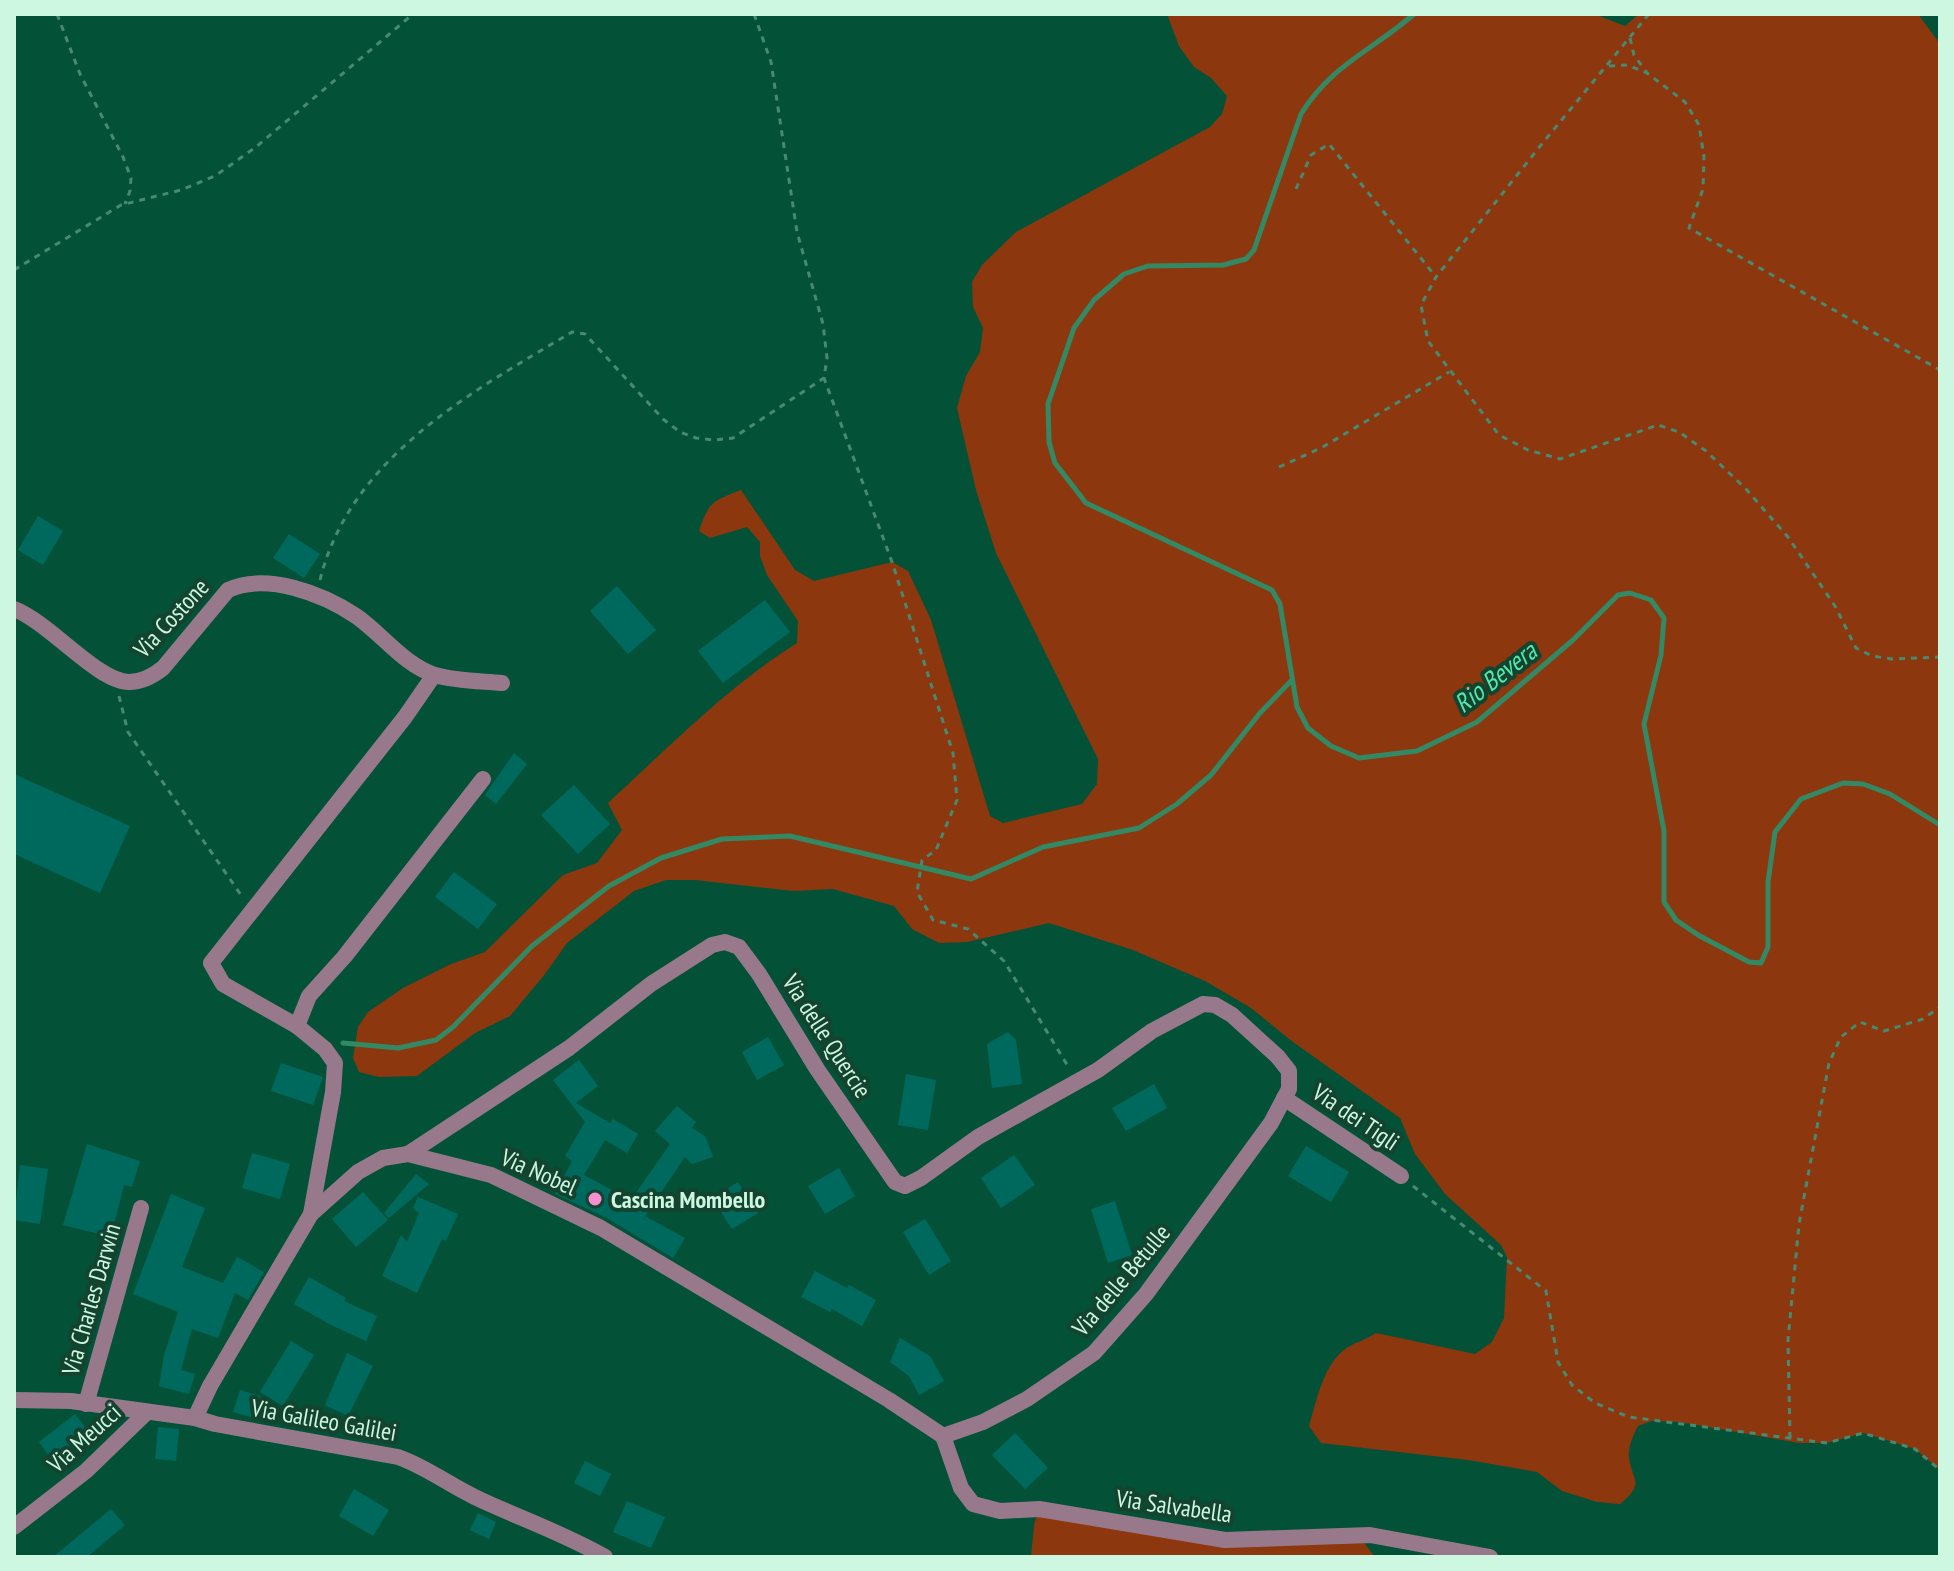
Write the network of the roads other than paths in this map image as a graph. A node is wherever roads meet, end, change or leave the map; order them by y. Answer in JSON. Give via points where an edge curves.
{"nodes":[{"id":1,"x":14,"y":609,"type":"edge"},
{"id":2,"x":434,"y":675,"type":"junction"},
{"id":3,"x":502,"y":683,"type":"dead end"},
{"id":4,"x":483,"y":779,"type":"dead end"},
{"id":5,"x":297,"y":1026,"type":"junction"},
{"id":6,"x":1284,"y":1098,"type":"junction"},
{"id":7,"x":408,"y":1154,"type":"junction"},
{"id":8,"x":1401,"y":1176,"type":"road end"},
{"id":9,"x":141,"y":1208,"type":"dead end"},
{"id":10,"x":311,"y":1214,"type":"junction"},
{"id":11,"x":14,"y":1400,"type":"edge"},
{"id":12,"x":86,"y":1404,"type":"junction"},
{"id":13,"x":147,"y":1412,"type":"junction"},
{"id":14,"x":195,"y":1418,"type":"junction"},
{"id":15,"x":943,"y":1436,"type":"junction"},
{"id":16,"x":14,"y":1527,"type":"edge"},
{"id":17,"x":605,"y":1557,"type":"edge"},
{"id":18,"x":1490,"y":1557,"type":"edge"}],
"edges":[{"from":1,"to":2,"type":"street","name":"Via Costone","via":[[102,672],[129,682],[152,676],[228,590],[241,584],[281,586],[316,595],[356,616]]},
{"from":2,"to":3,"type":"street","name":"Via Costone"},
{"from":2,"to":5,"type":"street","via":[[211,963],[223,984]]},
{"from":4,"to":5,"type":"street","via":[[309,996]]},
{"from":5,"to":10,"type":"street","via":[[335,1063]]},
{"from":6,"to":7,"type":"street","name":"Via delle Quercie","via":[[1289,1071],[1278,1057],[1232,1015],[1203,1004],[905,1186],[895,1182],[817,1069],[759,974],[739,947],[725,942],[651,984],[569,1048]]},
{"from":6,"to":8,"type":"street","name":"Via dei Tigli"},
{"from":6,"to":15,"type":"street","name":"Via delle Betulle","via":[[1146,1294],[1094,1353],[1027,1399]]},
{"from":7,"to":10,"type":"street","via":[[383,1158],[358,1172]]},
{"from":7,"to":15,"type":"street","name":"Via Nobel","via":[[491,1175],[601,1228]]},
{"from":9,"to":12,"type":"street","name":"Via Charles Darwin"},
{"from":10,"to":14,"type":"street"},
{"from":11,"to":12,"type":"street","name":"Via Galileo Galilei"},
{"from":12,"to":13,"type":"street","name":"Via Galileo Galilei"},
{"from":13,"to":14,"type":"street","name":"Via Galileo Galilei"},
{"from":13,"to":16,"type":"street","name":"Via Meucci","via":[[86,1471]]},
{"from":14,"to":17,"type":"street","name":"Via Galileo Galilei","via":[[419,1464],[480,1500]]},
{"from":15,"to":18,"type":"street","name":"Via Salvabella","via":[[961,1488],[973,1504],[1000,1511],[1039,1509],[1225,1540],[1370,1535]]}]}
